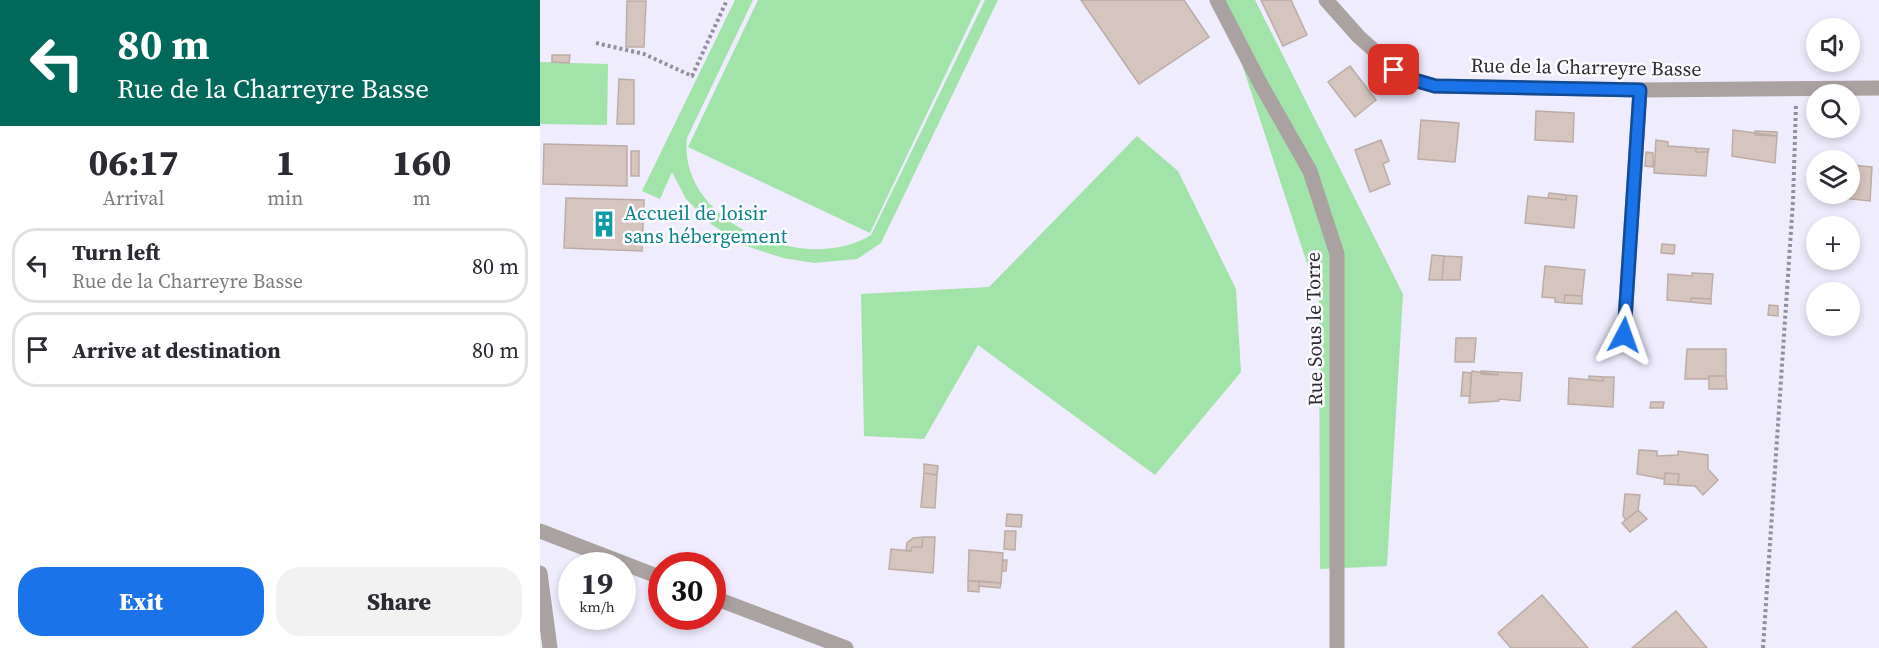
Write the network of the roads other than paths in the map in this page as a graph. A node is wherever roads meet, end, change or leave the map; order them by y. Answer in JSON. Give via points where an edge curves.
{"nodes":[{"id":1,"x":1217,"y":0,"type":"edge"},
{"id":2,"x":1326,"y":0,"type":"edge"},
{"id":3,"x":1879,"y":88,"type":"edge"},
{"id":4,"x":1640,"y":90,"type":"junction"},
{"id":5,"x":1624,"y":335,"type":"dead end"},
{"id":6,"x":540,"y":531,"type":"edge"},
{"id":7,"x":540,"y":573,"type":"edge"},
{"id":8,"x":648,"y":573,"type":"edge"},
{"id":9,"x":726,"y":602,"type":"edge"},
{"id":10,"x":550,"y":648,"type":"edge"},
{"id":11,"x":846,"y":648,"type":"edge"},
{"id":12,"x":1337,"y":648,"type":"edge"}],
"edges":[{"from":1,"to":12,"type":"street","name":"Rue Sous le Torre","via":[[1310,171],[1337,254]]},
{"from":2,"to":4,"type":"street","name":"Rue de la Charreyre Basse","via":[[1385,62],[1414,80],[1435,86]]},
{"from":3,"to":4,"type":"street","name":"Rue de la Charreyre Basse"},
{"from":4,"to":5,"type":"street"},
{"from":6,"to":8,"type":"street"},
{"from":7,"to":10,"type":"street"},
{"from":9,"to":11,"type":"street"}]}
